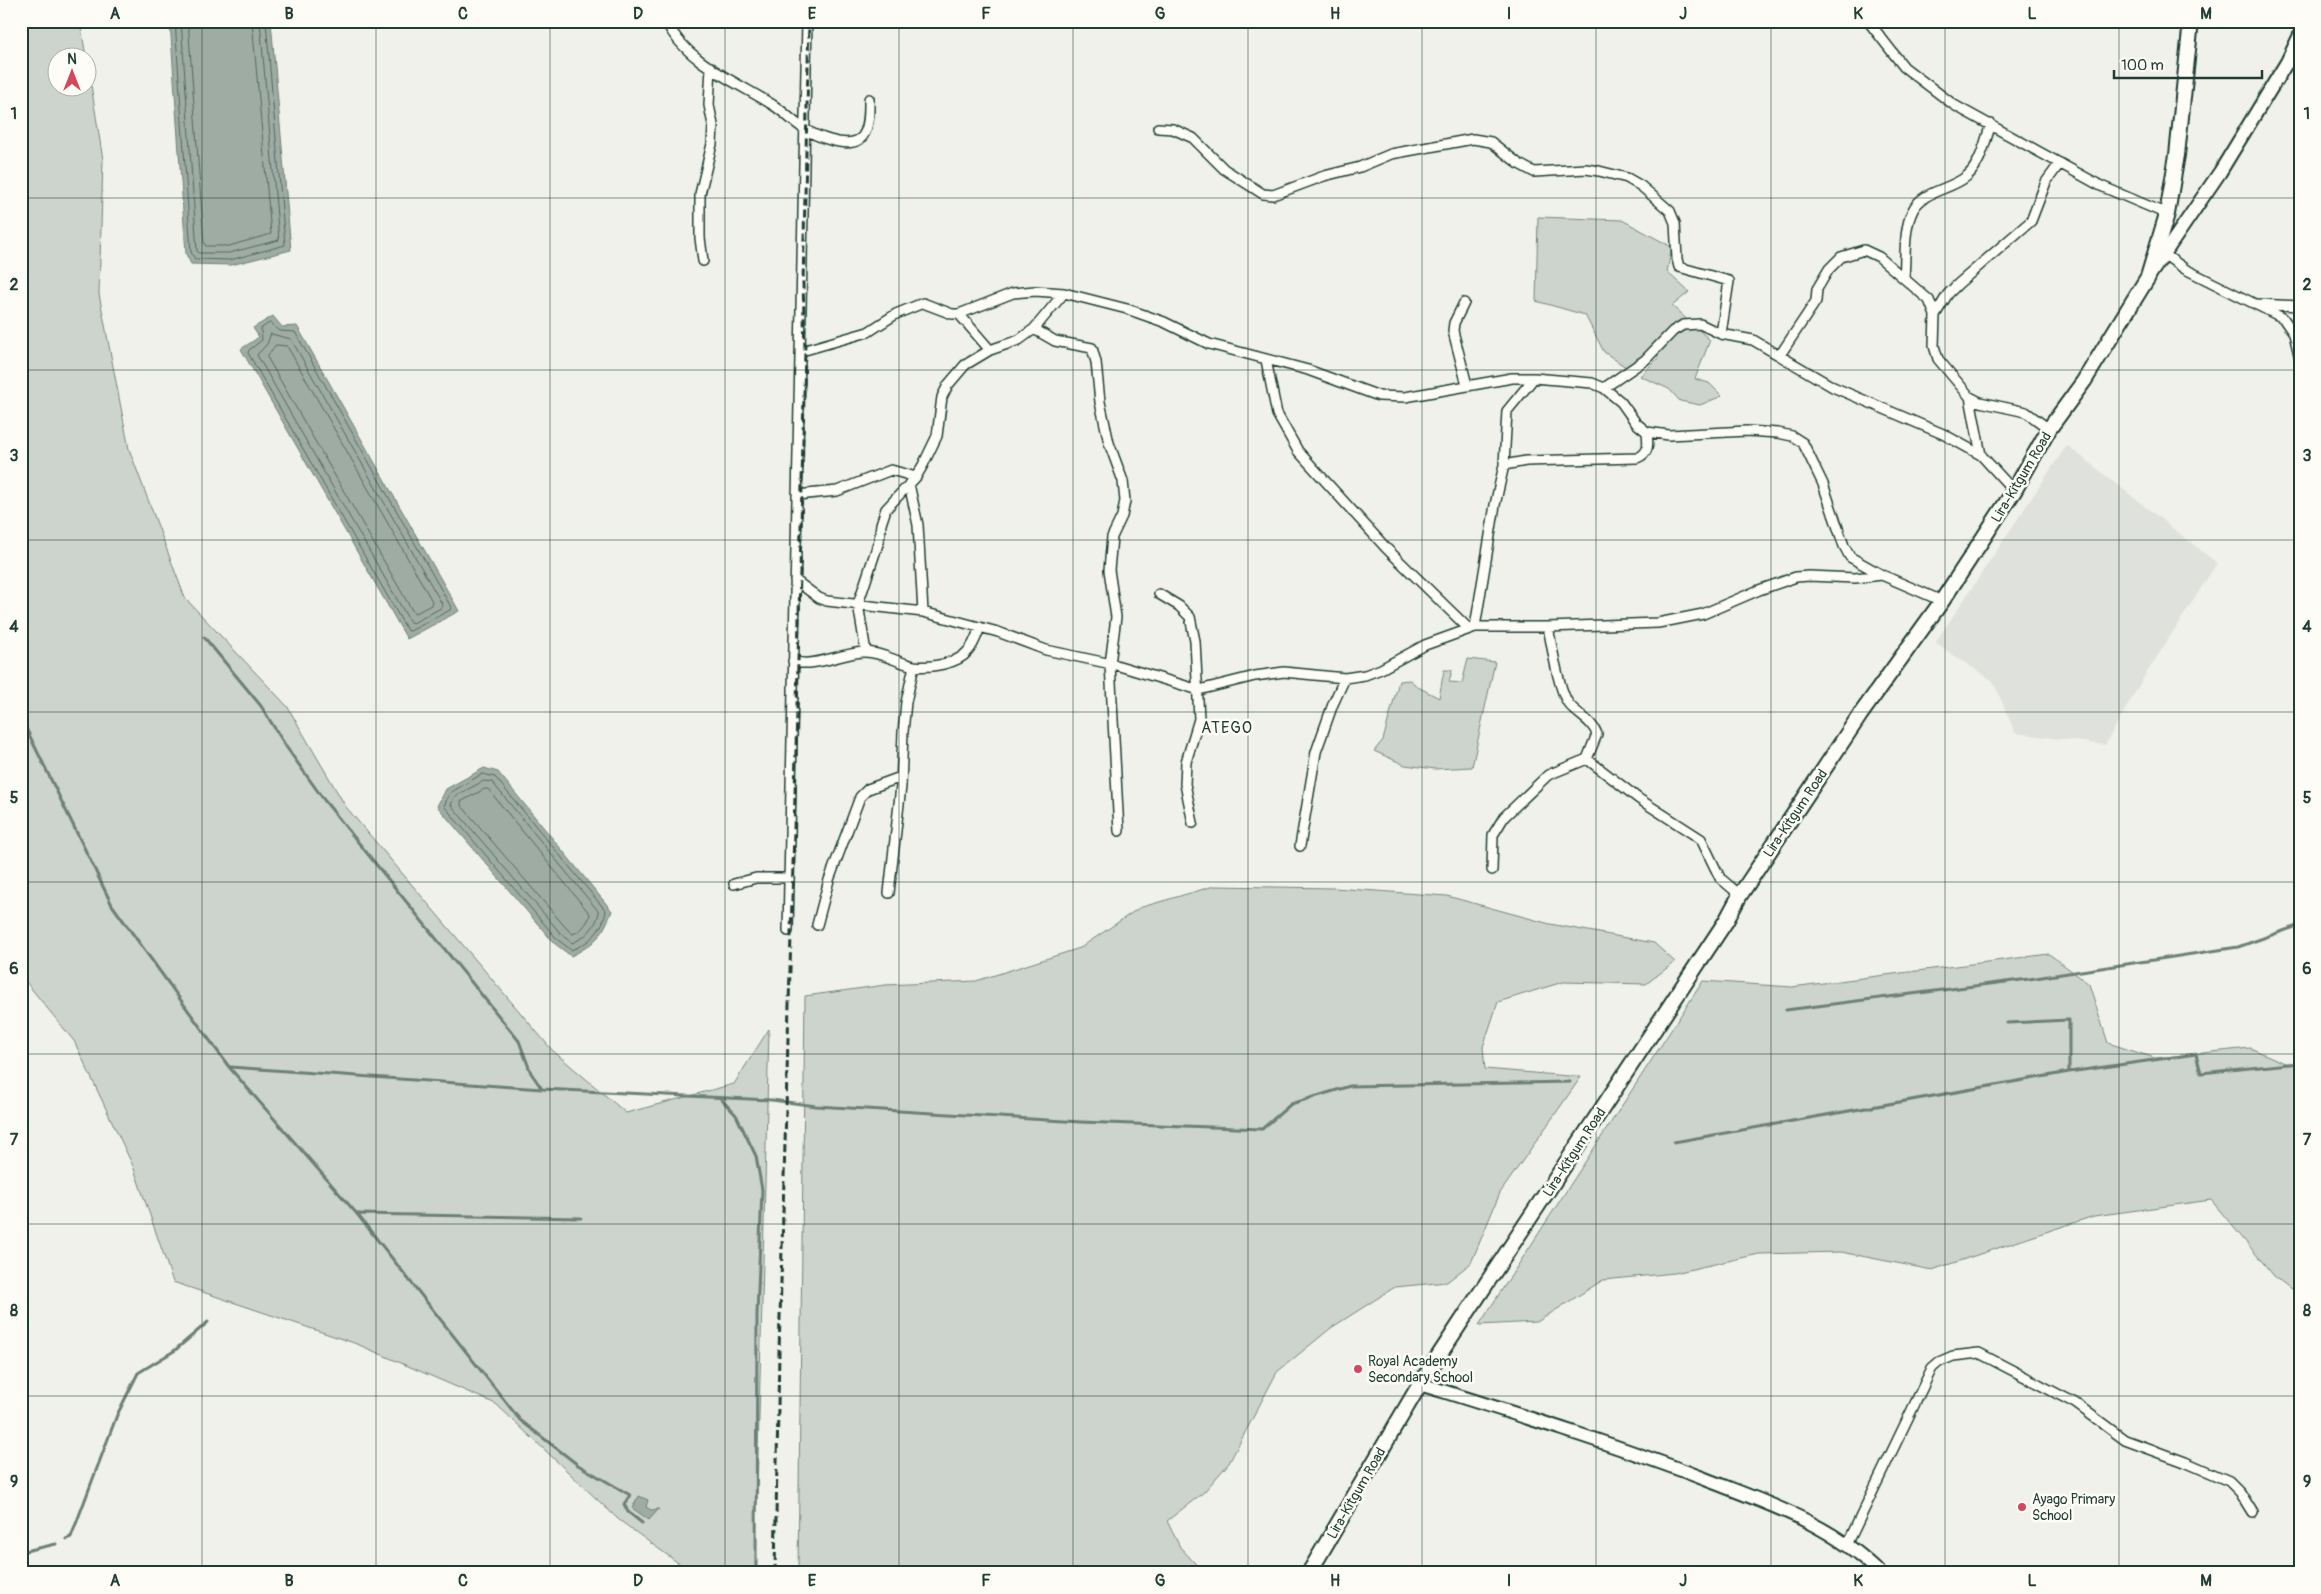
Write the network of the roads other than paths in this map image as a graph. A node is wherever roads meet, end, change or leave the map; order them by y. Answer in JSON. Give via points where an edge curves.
{"nodes":[{"id":1,"x":666,"y":21,"type":"edge"},
{"id":2,"x":807,"y":21,"type":"edge"},
{"id":3,"x":1868,"y":21,"type":"edge"},
{"id":4,"x":2191,"y":21,"type":"edge"},
{"id":5,"x":2300,"y":35,"type":"edge"},
{"id":6,"x":2293,"y":63,"type":"edge"},
{"id":7,"x":711,"y":67,"type":"junction"},
{"id":8,"x":869,"y":99,"type":"dead end"},
{"id":9,"x":1990,"y":124,"type":"junction"},
{"id":10,"x":1158,"y":128,"type":"dead end"},
{"id":11,"x":804,"y":129,"type":"junction"},
{"id":12,"x":2060,"y":163,"type":"junction"},
{"id":13,"x":2166,"y":214,"type":"junction"},
{"id":14,"x":2165,"y":255,"type":"junction"},
{"id":15,"x":703,"y":260,"type":"dead end"},
{"id":16,"x":2148,"y":277,"type":"junction"},
{"id":17,"x":1904,"y":278,"type":"junction"},
{"id":18,"x":1064,"y":293,"type":"junction"},
{"id":19,"x":1464,"y":303,"type":"dead end"},
{"id":20,"x":2253,"y":304,"type":"junction"},
{"id":21,"x":2300,"y":306,"type":"edge"},
{"id":22,"x":959,"y":314,"type":"junction"},
{"id":23,"x":1935,"y":315,"type":"junction"},
{"id":24,"x":1034,"y":329,"type":"junction"},
{"id":25,"x":1721,"y":334,"type":"junction"},
{"id":26,"x":800,"y":349,"type":"junction"},
{"id":27,"x":990,"y":350,"type":"junction"},
{"id":28,"x":1780,"y":356,"type":"junction"},
{"id":29,"x":2300,"y":359,"type":"edge"},
{"id":30,"x":1266,"y":360,"type":"junction"},
{"id":31,"x":1534,"y":378,"type":"junction"},
{"id":32,"x":1468,"y":385,"type":"junction"},
{"id":33,"x":1604,"y":388,"type":"junction"},
{"id":34,"x":1970,"y":397,"type":"junction"},
{"id":35,"x":2049,"y":429,"type":"junction"},
{"id":36,"x":1647,"y":432,"type":"junction"},
{"id":37,"x":1980,"y":456,"type":"junction"},
{"id":38,"x":1504,"y":465,"type":"junction"},
{"id":39,"x":916,"y":477,"type":"junction"},
{"id":40,"x":909,"y":484,"type":"junction"},
{"id":41,"x":2014,"y":491,"type":"junction"},
{"id":42,"x":797,"y":495,"type":"junction"},
{"id":43,"x":1882,"y":575,"type":"junction"},
{"id":44,"x":795,"y":580,"type":"junction"},
{"id":45,"x":1159,"y":594,"type":"dead end"},
{"id":46,"x":1942,"y":601,"type":"junction"},
{"id":47,"x":858,"y":604,"type":"junction"},
{"id":48,"x":923,"y":612,"type":"junction"},
{"id":49,"x":980,"y":627,"type":"junction"},
{"id":50,"x":1548,"y":627,"type":"junction"},
{"id":51,"x":1472,"y":628,"type":"junction"},
{"id":52,"x":866,"y":652,"type":"junction"},
{"id":53,"x":793,"y":661,"type":"junction"},
{"id":54,"x":1110,"y":664,"type":"junction"},
{"id":55,"x":914,"y":666,"type":"junction"},
{"id":56,"x":1345,"y":678,"type":"junction"},
{"id":57,"x":1199,"y":690,"type":"junction"},
{"id":58,"x":1587,"y":759,"type":"junction"},
{"id":59,"x":901,"y":777,"type":"junction"},
{"id":60,"x":1193,"y":823,"type":"dead end"},
{"id":61,"x":1119,"y":830,"type":"dead end"},
{"id":62,"x":1300,"y":846,"type":"dead end"},
{"id":63,"x":1492,"y":870,"type":"dead end"},
{"id":64,"x":789,"y":878,"type":"junction"},
{"id":65,"x":734,"y":884,"type":"dead end"},
{"id":66,"x":889,"y":893,"type":"dead end"},
{"id":67,"x":1740,"y":895,"type":"junction"},
{"id":68,"x":818,"y":926,"type":"dead end"},
{"id":69,"x":788,"y":930,"type":"dead end"},
{"id":70,"x":1420,"y":1384,"type":"junction"},
{"id":71,"x":2253,"y":1513,"type":"dead end"},
{"id":72,"x":1847,"y":1545,"type":"junction"},
{"id":73,"x":1316,"y":1571,"type":"edge"},
{"id":74,"x":1880,"y":1573,"type":"edge"}],
"edges":[{"from":1,"to":7,"type":"street","via":[[691,52]]},
{"from":2,"to":11,"type":"street"},
{"from":3,"to":9,"type":"street","via":[[1904,67],[1954,105]]},
{"from":4,"to":13,"type":"main road","name":"Lira-Kitgum Road","via":[[2177,155]]},
{"from":5,"to":6,"type":"street"},
{"from":6,"to":14,"type":"street"},
{"from":7,"to":11,"type":"street","via":[[773,105]]},
{"from":7,"to":15,"type":"street","via":[[712,144],[700,194]]},
{"from":8,"to":11,"type":"street","via":[[866,132],[852,142],[840,142]]},
{"from":9,"to":12,"type":"street"},
{"from":9,"to":17,"type":"street","via":[[1977,164],[1969,175],[1955,186],[1922,198],[1913,210],[1908,227]]},
{"from":10,"to":25,"type":"street","via":[[1173,129],[1194,138],[1224,169],[1262,194],[1273,195],[1391,154],[1473,138],[1491,142],[1534,172],[1586,169],[1627,178],[1670,211],[1675,223],[1679,267],[1729,281]]},
{"from":11,"to":26,"type":"street"},
{"from":12,"to":13,"type":"street","via":[[2101,186]]},
{"from":12,"to":23,"type":"street","via":[[2046,182],[2031,221],[1958,284]]},
{"from":13,"to":16,"type":"main road","name":"Lira-Kitgum Road"},
{"from":14,"to":16,"type":"street"},
{"from":14,"to":20,"type":"street","via":[[2185,269]]},
{"from":16,"to":35,"type":"main road","name":"Lira-Kitgum Road","via":[[2084,381]]},
{"from":17,"to":23,"type":"street","via":[[1929,300]]},
{"from":17,"to":28,"type":"street","via":[[1880,257],[1864,250],[1842,257],[1824,277],[1816,301]]},
{"from":18,"to":22,"type":"street","via":[[1013,293]]},
{"from":18,"to":24,"type":"street"},
{"from":18,"to":30,"type":"street","via":[[1127,309],[1164,322],[1209,344]]},
{"from":19,"to":32,"type":"street","via":[[1453,332]]},
{"from":20,"to":21,"type":"street"},
{"from":20,"to":29,"type":"street","via":[[2283,318],[2289,325]]},
{"from":22,"to":26,"type":"street","via":[[923,303],[858,336]]},
{"from":22,"to":27,"type":"street"},
{"from":23,"to":34,"type":"street","via":[[1934,346],[1938,359]]},
{"from":24,"to":27,"type":"street","via":[[1020,340]]},
{"from":24,"to":54,"type":"street","via":[[1056,341],[1092,348],[1108,442],[1123,481],[1125,501],[1112,537],[1109,570],[1116,617]]},
{"from":25,"to":28,"type":"street","via":[[1753,340]]},
{"from":25,"to":33,"type":"street","via":[[1700,324],[1683,325],[1645,360]]},
{"from":26,"to":42,"type":"street"},
{"from":27,"to":39,"type":"street","via":[[965,365],[948,385],[942,397],[937,436]]},
{"from":28,"to":37,"type":"street","via":[[1833,387],[1943,434]]},
{"from":30,"to":32,"type":"street","via":[[1308,370],[1379,396],[1405,397]]},
{"from":30,"to":51,"type":"street","via":[[1277,414],[1298,451],[1373,535]]},
{"from":31,"to":32,"type":"street"},
{"from":31,"to":33,"type":"street","via":[[1592,383]]},
{"from":31,"to":38,"type":"street","via":[[1507,411]]},
{"from":33,"to":36,"type":"street"},
{"from":34,"to":35,"type":"street","via":[[2026,412]]},
{"from":34,"to":37,"type":"street"},
{"from":35,"to":41,"type":"main road","name":"Lira-Kitgum Road"},
{"from":36,"to":38,"type":"street","via":[[1648,448],[1637,458],[1526,461]]},
{"from":36,"to":43,"type":"street","via":[[1669,435],[1761,431],[1798,440],[1823,484],[1848,554]]},
{"from":37,"to":41,"type":"street"},
{"from":38,"to":51,"type":"street"},
{"from":39,"to":40,"type":"street"},
{"from":39,"to":42,"type":"street","via":[[891,470],[837,491]]},
{"from":40,"to":47,"type":"street","via":[[886,509]]},
{"from":40,"to":48,"type":"street","via":[[918,525]]},
{"from":41,"to":46,"type":"main road","name":"Lira-Kitgum Road"},
{"from":42,"to":44,"type":"street"},
{"from":43,"to":46,"type":"street"},
{"from":43,"to":50,"type":"street","via":[[1796,577],[1703,614],[1658,623]]},
{"from":44,"to":47,"type":"street","via":[[819,598]]},
{"from":44,"to":53,"type":"street"},
{"from":45,"to":57,"type":"street","via":[[1190,617]]},
{"from":46,"to":67,"type":"main road","name":"Lira-Kitgum Road","via":[[1860,714]]},
{"from":47,"to":48,"type":"street"},
{"from":47,"to":52,"type":"street"},
{"from":48,"to":49,"type":"street"},
{"from":49,"to":54,"type":"street","via":[[1046,650]]},
{"from":49,"to":55,"type":"street","via":[[969,651],[959,660]]},
{"from":50,"to":51,"type":"street"},
{"from":50,"to":58,"type":"street","via":[[1564,697],[1595,727],[1597,734]]},
{"from":51,"to":56,"type":"street","via":[[1425,645],[1381,669]]},
{"from":52,"to":53,"type":"street","via":[[815,662]]},
{"from":52,"to":55,"type":"street"},
{"from":53,"to":64,"type":"street"},
{"from":54,"to":57,"type":"street"},
{"from":54,"to":61,"type":"street"},
{"from":55,"to":59,"type":"street","via":[[906,702]]},
{"from":56,"to":57,"type":"street","via":[[1284,672]]},
{"from":56,"to":62,"type":"street","via":[[1316,752]]},
{"from":57,"to":60,"type":"street","via":[[1199,719],[1185,769]]},
{"from":58,"to":63,"type":"street","via":[[1548,775],[1504,818],[1493,835]]},
{"from":58,"to":67,"type":"street","via":[[1701,839],[1720,878]]},
{"from":59,"to":66,"type":"street"},
{"from":59,"to":68,"type":"street","via":[[868,789],[860,797],[829,880]]},
{"from":64,"to":65,"type":"street","via":[[756,878]]},
{"from":64,"to":69,"type":"street"},
{"from":67,"to":70,"type":"main road","name":"Lira-Kitgum Road","via":[[1726,921]]},
{"from":70,"to":72,"type":"street","via":[[1671,1466],[1784,1509]]},
{"from":70,"to":73,"type":"main road","name":"Lira-Kitgum Road"},
{"from":71,"to":72,"type":"street","via":[[2229,1481],[2125,1440],[2075,1403],[1978,1354],[1966,1354],[1939,1362],[1932,1368]]},
{"from":72,"to":74,"type":"street"}]}
